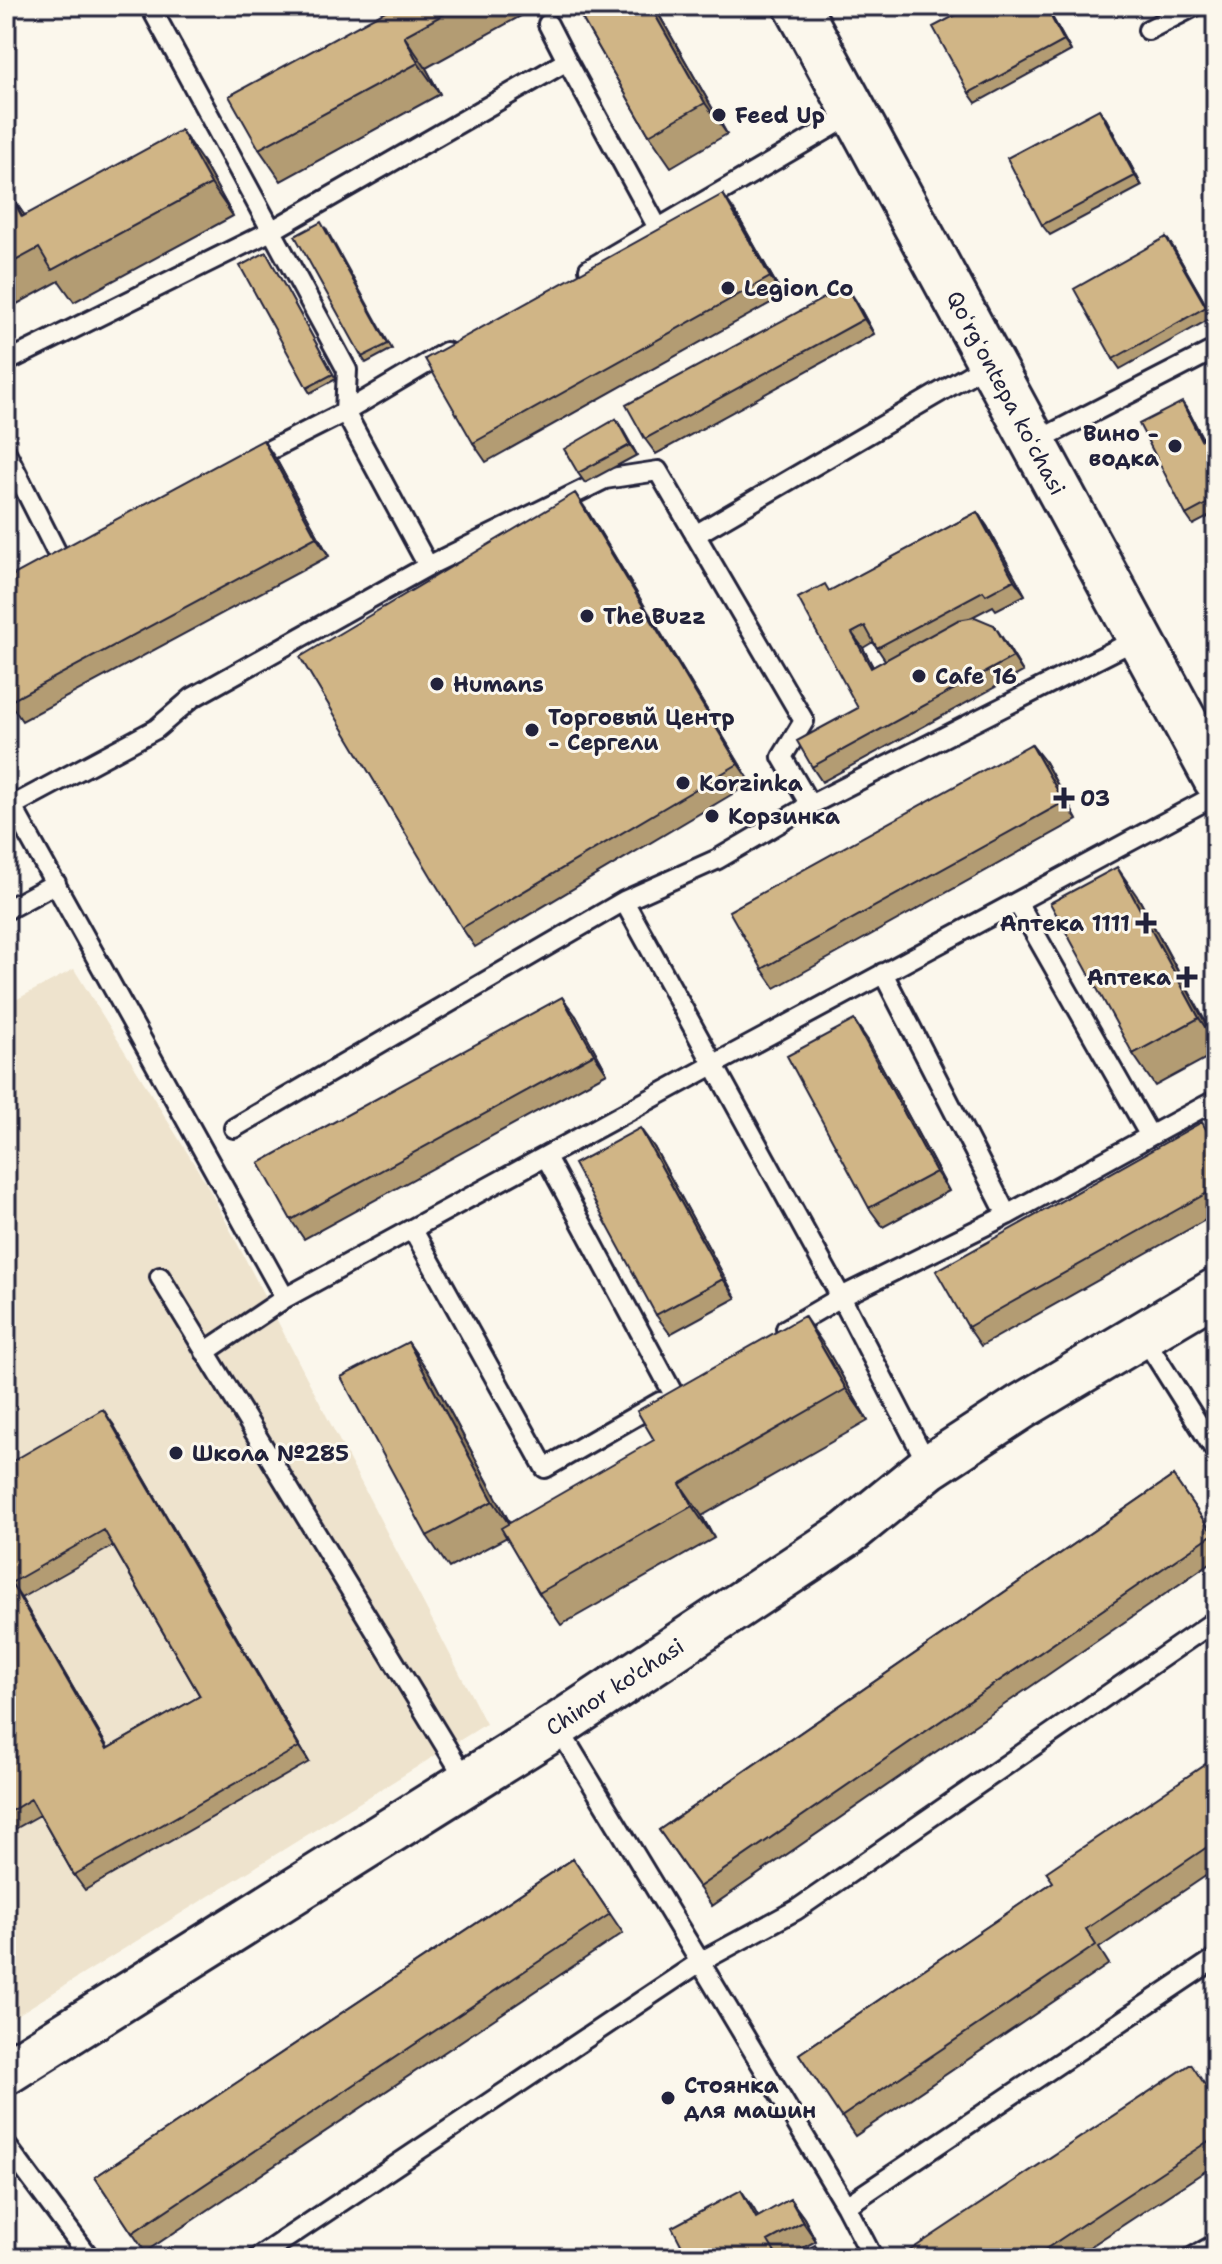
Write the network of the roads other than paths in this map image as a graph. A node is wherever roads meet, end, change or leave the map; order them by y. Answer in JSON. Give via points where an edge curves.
{"nodes":[{"id":1,"x":150,"y":6,"type":"edge"},
{"id":2,"x":797,"y":6,"type":"edge"},
{"id":3,"x":1195,"y":6,"type":"edge"},
{"id":4,"x":548,"y":24,"type":"dead end"},
{"id":5,"x":1148,"y":30,"type":"dead end"},
{"id":6,"x":567,"y":61,"type":"junction"},
{"id":7,"x":855,"y":113,"type":"junction"},
{"id":8,"x":658,"y":228,"type":"junction"},
{"id":9,"x":271,"y":231,"type":"junction"},
{"id":10,"x":576,"y":276,"type":"edge"},
{"id":11,"x":467,"y":340,"type":"edge"},
{"id":12,"x":1216,"y":349,"type":"edge"},
{"id":13,"x":6,"y":362,"type":"edge"},
{"id":14,"x":990,"y":363,"type":"junction"},
{"id":15,"x":345,"y":412,"type":"junction"},
{"id":16,"x":1033,"y":443,"type":"junction"},
{"id":17,"x":6,"y":452,"type":"edge"},
{"id":18,"x":237,"y":467,"type":"edge"},
{"id":19,"x":695,"y":535,"type":"junction"},
{"id":20,"x":59,"y":557,"type":"edge"},
{"id":21,"x":428,"y":566,"type":"junction"},
{"id":22,"x":1139,"y":638,"type":"junction"},
{"id":23,"x":1213,"y":769,"type":"edge"},
{"id":24,"x":9,"y":800,"type":"edge"},
{"id":25,"x":810,"y":805,"type":"junction"},
{"id":26,"x":56,"y":883,"type":"junction"},
{"id":27,"x":624,"y":901,"type":"junction"},
{"id":28,"x":1017,"y":902,"type":"junction"},
{"id":29,"x":6,"y":910,"type":"edge"},
{"id":30,"x":883,"y":973,"type":"junction"},
{"id":31,"x":713,"y":1065,"type":"junction"},
{"id":32,"x":1216,"y":1100,"type":"edge"},
{"id":33,"x":234,"y":1128,"type":"dead end"},
{"id":34,"x":1150,"y":1136,"type":"junction"},
{"id":35,"x":546,"y":1157,"type":"junction"},
{"id":36,"x":1007,"y":1215,"type":"junction"},
{"id":37,"x":413,"y":1230,"type":"junction"},
{"id":38,"x":160,"y":1277,"type":"dead end"},
{"id":39,"x":1216,"y":1291,"type":"edge"},
{"id":40,"x":841,"y":1297,"type":"junction"},
{"id":41,"x":285,"y":1298,"type":"junction"},
{"id":42,"x":776,"y":1335,"type":"edge"},
{"id":43,"x":1143,"y":1336,"type":"junction"},
{"id":44,"x":205,"y":1352,"type":"junction"},
{"id":45,"x":1216,"y":1452,"type":"edge"},
{"id":46,"x":929,"y":1467,"type":"junction"},
{"id":47,"x":1216,"y":1620,"type":"edge"},
{"id":48,"x":557,"y":1726,"type":"junction"},
{"id":49,"x":468,"y":1783,"type":"junction"},
{"id":50,"x":1216,"y":1958,"type":"edge"},
{"id":51,"x":700,"y":1962,"type":"junction"},
{"id":52,"x":6,"y":2072,"type":"edge"},
{"id":53,"x":6,"y":2145,"type":"edge"},
{"id":54,"x":846,"y":2206,"type":"junction"},
{"id":55,"x":1216,"y":2244,"type":"edge"},
{"id":56,"x":90,"y":2258,"type":"edge"},
{"id":57,"x":257,"y":2258,"type":"edge"},
{"id":58,"x":873,"y":2258,"type":"edge"},
{"id":59,"x":1191,"y":2258,"type":"edge"}],
"edges":[{"from":1,"to":9,"type":"lane"},
{"from":2,"to":7,"type":"street","name":"Qoʻrgʻontepa koʻchasi"},
{"from":3,"to":5,"type":"lane"},
{"from":4,"to":6,"type":"lane"},
{"from":6,"to":8,"type":"lane"},
{"from":6,"to":9,"type":"lane"},
{"from":7,"to":8,"type":"lane"},
{"from":7,"to":14,"type":"street","name":"Qoʻrgʻontepa koʻchasi"},
{"from":8,"to":10,"type":"lane"},
{"from":9,"to":13,"type":"lane"},
{"from":9,"to":15,"type":"lane","via":[[347,370]]},
{"from":11,"to":15,"type":"lane"},
{"from":12,"to":16,"type":"lane"},
{"from":14,"to":16,"type":"street","name":"Qoʻrgʻontepa koʻchasi"},
{"from":14,"to":19,"type":"lane"},
{"from":15,"to":18,"type":"lane"},
{"from":15,"to":21,"type":"lane"},
{"from":16,"to":22,"type":"street","name":"Qoʻrgʻontepa koʻchasi"},
{"from":17,"to":20,"type":"lane"},
{"from":19,"to":21,"type":"lane","via":[[658,471],[605,479]]},
{"from":19,"to":25,"type":"lane","via":[[804,721],[782,757]]},
{"from":21,"to":24,"type":"lane","via":[[192,698],[156,729]]},
{"from":22,"to":23,"type":"street","name":"Qoʻrgʻontepa koʻchasi"},
{"from":22,"to":25,"type":"lane"},
{"from":23,"to":28,"type":"lane"},
{"from":24,"to":26,"type":"lane"},
{"from":25,"to":27,"type":"lane","via":[[718,859]]},
{"from":26,"to":29,"type":"lane"},
{"from":26,"to":41,"type":"lane"},
{"from":27,"to":31,"type":"lane"},
{"from":27,"to":33,"type":"lane"},
{"from":28,"to":30,"type":"lane"},
{"from":28,"to":34,"type":"lane"},
{"from":30,"to":31,"type":"lane"},
{"from":30,"to":36,"type":"lane"},
{"from":31,"to":35,"type":"lane"},
{"from":31,"to":40,"type":"lane"},
{"from":32,"to":34,"type":"lane"},
{"from":34,"to":36,"type":"lane"},
{"from":35,"to":37,"type":"lane"},
{"from":35,"to":37,"type":"lane","via":[[680,1391],[545,1468]]},
{"from":36,"to":40,"type":"lane"},
{"from":37,"to":41,"type":"lane"},
{"from":38,"to":44,"type":"lane"},
{"from":39,"to":43,"type":"street","name":"Chinor ko'chasi"},
{"from":40,"to":42,"type":"lane"},
{"from":40,"to":46,"type":"lane"},
{"from":41,"to":44,"type":"lane"},
{"from":43,"to":45,"type":"lane"},
{"from":43,"to":46,"type":"street","name":"Chinor ko'chasi"},
{"from":44,"to":49,"type":"lane"},
{"from":46,"to":48,"type":"street","name":"Chinor ko'chasi","via":[[848,1533]]},
{"from":47,"to":51,"type":"lane","via":[[796,1910]]},
{"from":48,"to":49,"type":"street","name":"Chinor ko'chasi"},
{"from":48,"to":51,"type":"lane"},
{"from":49,"to":52,"type":"street","name":"Chinor ko'chasi"},
{"from":50,"to":54,"type":"lane"},
{"from":51,"to":54,"type":"lane"},
{"from":51,"to":57,"type":"lane"},
{"from":53,"to":56,"type":"lane"},
{"from":54,"to":58,"type":"lane"},
{"from":55,"to":59,"type":"lane"}]}
